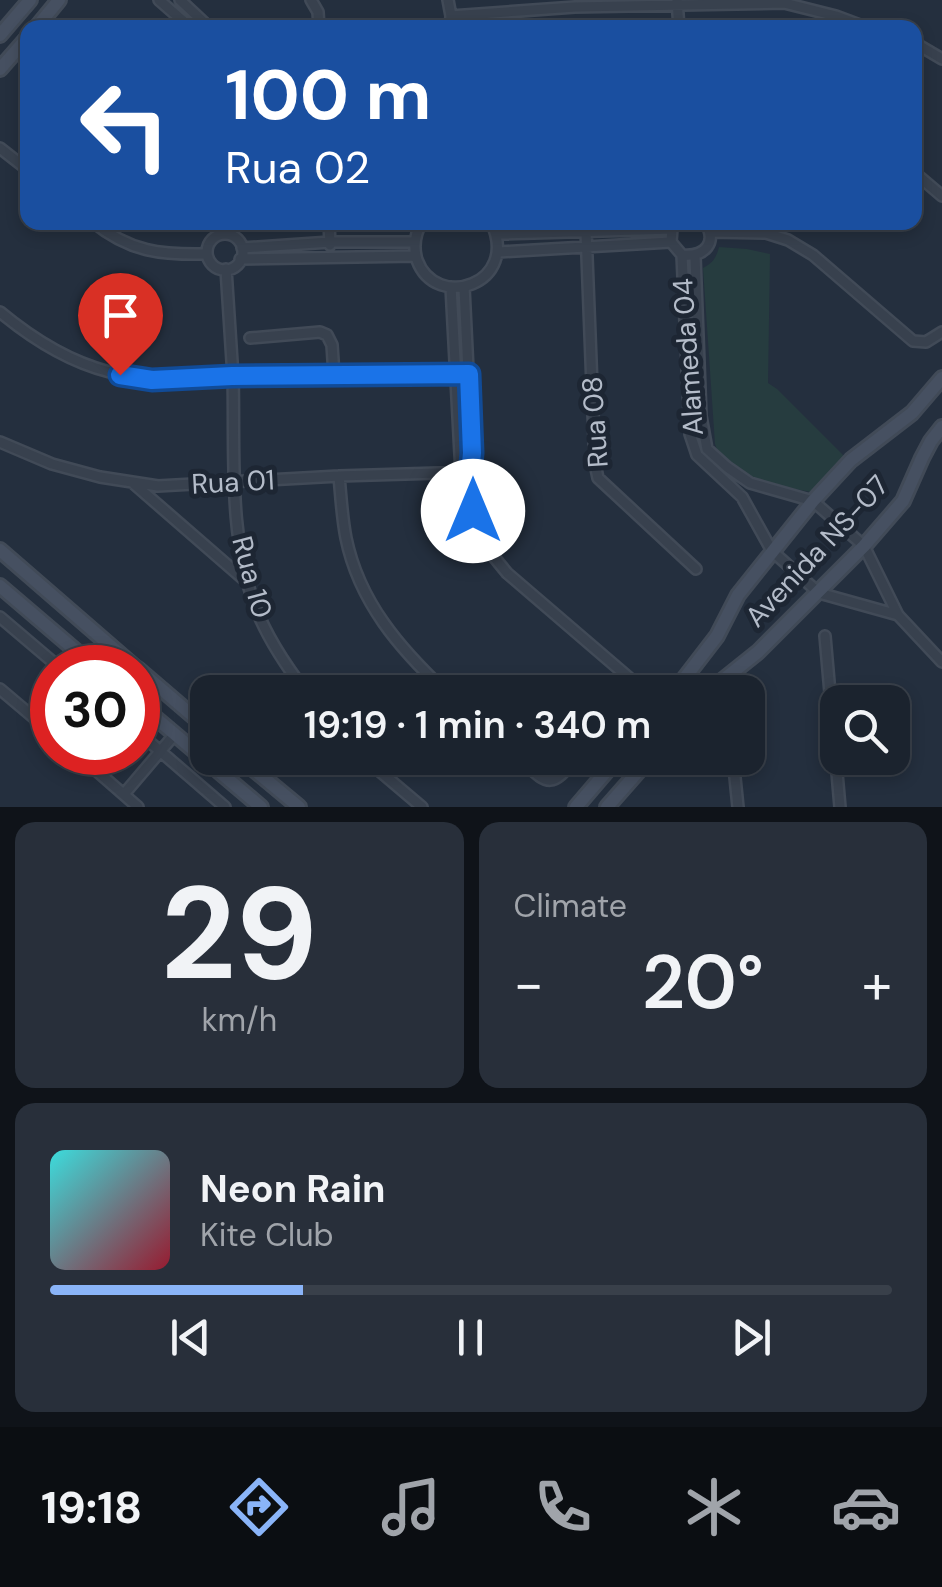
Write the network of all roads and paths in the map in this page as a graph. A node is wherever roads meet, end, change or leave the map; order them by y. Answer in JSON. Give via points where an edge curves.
{"nodes":[{"id":1,"x":30,"y":0,"type":"edge"},
{"id":2,"x":59,"y":0,"type":"edge"},
{"id":3,"x":159,"y":0,"type":"edge"},
{"id":4,"x":180,"y":0,"type":"edge"},
{"id":5,"x":782,"y":2,"type":"edge"},
{"id":6,"x":575,"y":3,"type":"edge"},
{"id":7,"x":677,"y":3,"type":"edge"},
{"id":8,"x":43,"y":20,"type":"edge"},
{"id":9,"x":182,"y":20,"type":"edge"},
{"id":10,"x":201,"y":20,"type":"edge"},
{"id":11,"x":464,"y":20,"type":"edge"},
{"id":12,"x":847,"y":20,"type":"edge"},
{"id":13,"x":0,"y":35,"type":"edge"},
{"id":14,"x":20,"y":46,"type":"edge"},
{"id":15,"x":0,"y":69,"type":"edge"},
{"id":16,"x":0,"y":148,"type":"edge"},
{"id":17,"x":20,"y":164,"type":"edge"},
{"id":18,"x":922,"y":180,"type":"edge"},
{"id":19,"x":942,"y":196,"type":"edge"},
{"id":20,"x":104,"y":230,"type":"edge"},
{"id":21,"x":217,"y":230,"type":"edge"},
{"id":22,"x":229,"y":230,"type":"edge"},
{"id":23,"x":329,"y":230,"type":"edge"},
{"id":24,"x":419,"y":230,"type":"edge"},
{"id":25,"x":495,"y":230,"type":"edge"},
{"id":26,"x":604,"y":230,"type":"edge"},
{"id":27,"x":673,"y":230,"type":"edge"},
{"id":28,"x":708,"y":230,"type":"edge"},
{"id":29,"x":736,"y":230,"type":"edge"},
{"id":30,"x":586,"y":231,"type":"junction"},
{"id":31,"x":229,"y":234,"type":"junction"},
{"id":32,"x":497,"y":234,"type":"junction"},
{"id":33,"x":217,"y":235,"type":"junction"},
{"id":34,"x":330,"y":242,"type":"junction"},
{"id":35,"x":414,"y":242,"type":"junction"},
{"id":36,"x":671,"y":242,"type":"junction"},
{"id":37,"x":242,"y":248,"type":"junction"},
{"id":38,"x":588,"y":248,"type":"junction"},
{"id":39,"x":499,"y":252,"type":"junction"},
{"id":40,"x":207,"y":254,"type":"junction"},
{"id":41,"x":682,"y":254,"type":"junction"},
{"id":42,"x":416,"y":256,"type":"junction"},
{"id":43,"x":694,"y":256,"type":"junction"},
{"id":44,"x":330,"y":258,"type":"junction"},
{"id":45,"x":240,"y":260,"type":"junction"},
{"id":46,"x":226,"y":269,"type":"junction"},
{"id":47,"x":451,"y":287,"type":"junction"},
{"id":48,"x":464,"y":287,"type":"junction"},
{"id":49,"x":0,"y":312,"type":"edge"},
{"id":50,"x":684,"y":316,"type":"junction"},
{"id":51,"x":698,"y":316,"type":"junction"},
{"id":52,"x":698,"y":331,"type":"junction"},
{"id":53,"x":685,"y":332,"type":"junction"},
{"id":54,"x":942,"y":332,"type":"edge"},
{"id":55,"x":250,"y":338,"type":"dead end"},
{"id":56,"x":469,"y":374,"type":"junction"},
{"id":57,"x":334,"y":375,"type":"junction"},
{"id":58,"x":456,"y":375,"type":"junction"},
{"id":59,"x":232,"y":376,"type":"junction"},
{"id":60,"x":942,"y":378,"type":"edge"},
{"id":61,"x":942,"y":427,"type":"edge"},
{"id":62,"x":0,"y":442,"type":"edge"},
{"id":63,"x":467,"y":473,"type":"junction"},
{"id":64,"x":340,"y":476,"type":"junction"},
{"id":65,"x":234,"y":482,"type":"junction"},
{"id":66,"x":132,"y":483,"type":"junction"},
{"id":67,"x":813,"y":500,"type":"junction"},
{"id":68,"x":864,"y":546,"type":"junction"},
{"id":69,"x":0,"y":550,"type":"edge"},
{"id":70,"x":772,"y":551,"type":"junction"},
{"id":71,"x":696,"y":569,"type":"dead end"},
{"id":72,"x":248,"y":583,"type":"junction"},
{"id":73,"x":0,"y":586,"type":"edge"},
{"id":74,"x":819,"y":593,"type":"junction"},
{"id":75,"x":14,"y":598,"type":"junction"},
{"id":76,"x":898,"y":615,"type":"junction"},
{"id":77,"x":0,"y":616,"type":"edge"},
{"id":78,"x":825,"y":636,"type":"dead end"},
{"id":79,"x":33,"y":645,"type":"edge"},
{"id":80,"x":69,"y":645,"type":"edge"},
{"id":81,"x":110,"y":645,"type":"edge"},
{"id":82,"x":942,"y":662,"type":"edge"},
{"id":83,"x":293,"y":675,"type":"edge"},
{"id":84,"x":429,"y":675,"type":"edge"},
{"id":85,"x":625,"y":675,"type":"edge"},
{"id":86,"x":687,"y":675,"type":"edge"},
{"id":87,"x":729,"y":675,"type":"edge"},
{"id":88,"x":160,"y":688,"type":"edge"},
{"id":89,"x":2,"y":696,"type":"edge"},
{"id":90,"x":190,"y":714,"type":"edge"},
{"id":91,"x":30,"y":717,"type":"edge"},
{"id":92,"x":160,"y":721,"type":"edge"},
{"id":93,"x":175,"y":734,"type":"junction"},
{"id":94,"x":161,"y":751,"type":"junction"},
{"id":95,"x":102,"y":775,"type":"edge"},
{"id":96,"x":260,"y":775,"type":"edge"},
{"id":97,"x":384,"y":775,"type":"edge"},
{"id":98,"x":538,"y":775,"type":"edge"},
{"id":99,"x":562,"y":775,"type":"edge"},
{"id":100,"x":603,"y":775,"type":"edge"},
{"id":101,"x":635,"y":775,"type":"edge"},
{"id":102,"x":735,"y":775,"type":"edge"},
{"id":103,"x":124,"y":794,"type":"junction"},
{"id":104,"x":138,"y":807,"type":"edge"},
{"id":105,"x":225,"y":807,"type":"edge"},
{"id":106,"x":262,"y":807,"type":"edge"},
{"id":107,"x":299,"y":807,"type":"edge"},
{"id":108,"x":422,"y":807,"type":"edge"},
{"id":109,"x":576,"y":807,"type":"edge"},
{"id":110,"x":607,"y":807,"type":"edge"},
{"id":111,"x":738,"y":807,"type":"edge"},
{"id":112,"x":840,"y":807,"type":"edge"}],
"edges":[{"from":1,"to":13,"type":"street"},
{"from":2,"to":8,"type":"street"},
{"from":3,"to":9,"type":"street"},
{"from":4,"to":10,"type":"street"},
{"from":5,"to":7,"type":"street"},
{"from":5,"to":12,"type":"street"},
{"from":6,"to":7,"type":"street"},
{"from":6,"to":11,"type":"street"},
{"from":14,"to":15,"type":"street"},
{"from":16,"to":17,"type":"street"},
{"from":18,"to":19,"type":"street"},
{"from":20,"to":40,"type":"street","via":[[144,250]]},
{"from":21,"to":33,"type":"street"},
{"from":22,"to":31,"type":"street"},
{"from":23,"to":34,"type":"street"},
{"from":24,"to":35,"type":"street"},
{"from":25,"to":32,"type":"street"},
{"from":26,"to":30,"type":"street"},
{"from":27,"to":36,"type":"street"},
{"from":28,"to":43,"type":"street","via":[[705,250]]},
{"from":29,"to":54,"type":"street","via":[[788,240],[913,341]]},
{"from":30,"to":32,"type":"street"},
{"from":30,"to":38,"type":"street","name":"Rua 08"},
{"from":31,"to":33,"type":"street"},
{"from":31,"to":37,"type":"street"},
{"from":32,"to":39,"type":"street"},
{"from":33,"to":40,"type":"street"},
{"from":34,"to":35,"type":"street"},
{"from":34,"to":37,"type":"street"},
{"from":34,"to":44,"type":"street"},
{"from":35,"to":42,"type":"street"},
{"from":36,"to":38,"type":"street"},
{"from":36,"to":41,"type":"street"},
{"from":37,"to":45,"type":"street"},
{"from":38,"to":39,"type":"street"},
{"from":38,"to":71,"type":"street","name":"Rua 08","via":[[598,478]]},
{"from":39,"to":48,"type":"street","via":[[490,271]]},
{"from":40,"to":46,"type":"street"},
{"from":41,"to":43,"type":"street"},
{"from":41,"to":50,"type":"street","name":"Alameda 04"},
{"from":42,"to":44,"type":"street"},
{"from":42,"to":47,"type":"street","via":[[430,278]]},
{"from":43,"to":51,"type":"street","name":"Alameda 04"},
{"from":44,"to":45,"type":"street"},
{"from":45,"to":46,"type":"street"},
{"from":46,"to":59,"type":"street","name":"Rua 10"},
{"from":47,"to":48,"type":"street"},
{"from":47,"to":58,"type":"street"},
{"from":48,"to":56,"type":"street"},
{"from":49,"to":59,"type":"street","via":[[72,361],[120,375]]},
{"from":50,"to":51,"type":"street"},
{"from":50,"to":53,"type":"street","name":"Alameda 04"},
{"from":51,"to":52,"type":"street","name":"Alameda 04"},
{"from":52,"to":53,"type":"street"},
{"from":52,"to":67,"type":"street","name":"Alameda 04","via":[[707,449],[750,483]]},
{"from":53,"to":70,"type":"street","name":"Alameda 04","via":[[692,446],[742,497]]},
{"from":55,"to":57,"type":"street","via":[[327,335]]},
{"from":56,"to":58,"type":"street"},
{"from":56,"to":63,"type":"street"},
{"from":57,"to":58,"type":"street"},
{"from":57,"to":59,"type":"street"},
{"from":58,"to":63,"type":"street"},
{"from":59,"to":65,"type":"street","name":"Rua 10"},
{"from":60,"to":67,"type":"street","name":"Avenida NS-07"},
{"from":61,"to":68,"type":"street","name":"Avenida NS-07","via":[[903,501]]},
{"from":62,"to":66,"type":"street","name":"Rua 01","via":[[52,464]]},
{"from":63,"to":64,"type":"street","name":"Rua 01"},
{"from":63,"to":85,"type":"street","via":[[468,496],[494,557]]},
{"from":64,"to":65,"type":"street","name":"Rua 01"},
{"from":64,"to":84,"type":"street","via":[[346,541],[357,574],[372,607]]},
{"from":65,"to":66,"type":"street","name":"Rua 01"},
{"from":65,"to":72,"type":"street","name":"Rua 10"},
{"from":66,"to":72,"type":"street"},
{"from":67,"to":68,"type":"street"},
{"from":67,"to":70,"type":"street","name":"Avenida NS-07"},
{"from":68,"to":74,"type":"street","name":"Avenida NS-07"},
{"from":68,"to":76,"type":"street"},
{"from":69,"to":81,"type":"street"},
{"from":70,"to":74,"type":"street","name":"Alameda 04"},
{"from":70,"to":86,"type":"street","name":"Avenida NS-07"},
{"from":72,"to":83,"type":"street","name":"Rua 10"},
{"from":73,"to":75,"type":"street"},
{"from":74,"to":76,"type":"street"},
{"from":74,"to":87,"type":"street","name":"Avenida NS-07"},
{"from":75,"to":77,"type":"street"},
{"from":75,"to":80,"type":"street"},
{"from":76,"to":82,"type":"street"},
{"from":77,"to":79,"type":"street"},
{"from":78,"to":112,"type":"street"},
{"from":88,"to":90,"type":"street"},
{"from":89,"to":91,"type":"street"},
{"from":92,"to":93,"type":"street"},
{"from":93,"to":94,"type":"street"},
{"from":93,"to":106,"type":"street"},
{"from":94,"to":103,"type":"street"},
{"from":94,"to":105,"type":"street"},
{"from":95,"to":103,"type":"street"},
{"from":96,"to":107,"type":"street"},
{"from":97,"to":108,"type":"street"},
{"from":98,"to":99,"type":"street","via":[[552,781]]},
{"from":100,"to":109,"type":"street"},
{"from":101,"to":110,"type":"street"},
{"from":102,"to":111,"type":"street"},
{"from":103,"to":104,"type":"street"}]}
